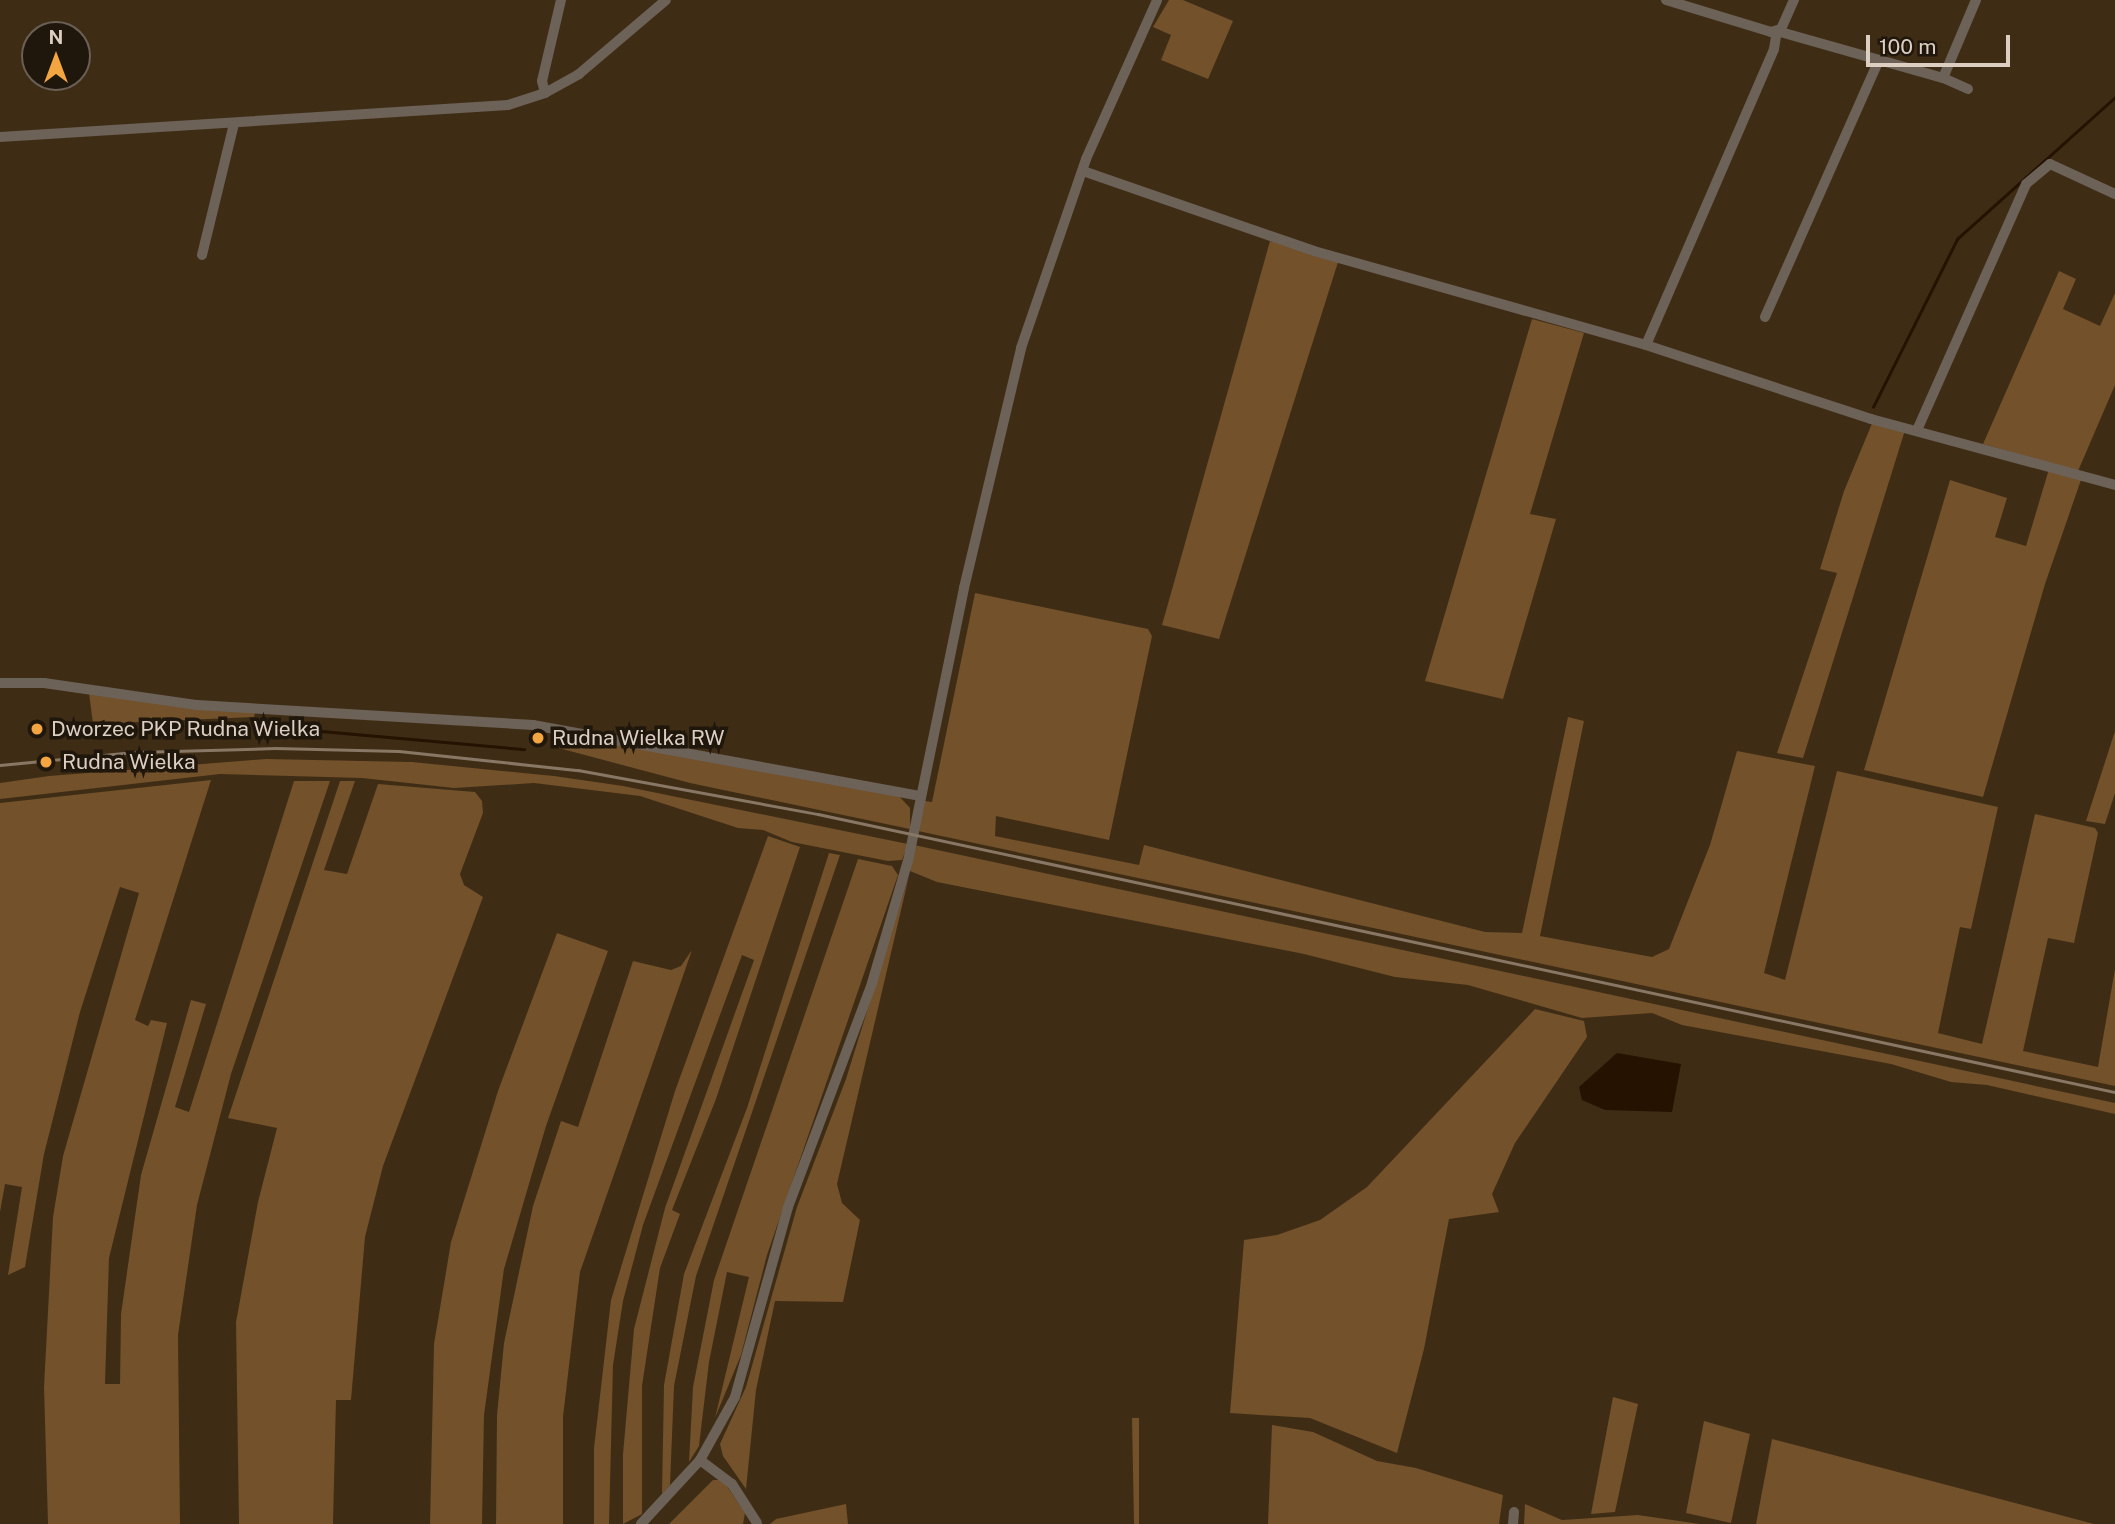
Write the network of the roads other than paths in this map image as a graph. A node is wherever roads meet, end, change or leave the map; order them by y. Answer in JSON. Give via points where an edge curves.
{"nodes":[{"id":1,"x":561,"y":0,"type":"edge"},
{"id":2,"x":666,"y":0,"type":"edge"},
{"id":3,"x":1157,"y":0,"type":"edge"},
{"id":4,"x":1666,"y":0,"type":"edge"},
{"id":5,"x":1794,"y":0,"type":"edge"},
{"id":6,"x":1976,"y":0,"type":"edge"},
{"id":7,"x":1777,"y":32,"type":"junction"},
{"id":8,"x":1878,"y":62,"type":"junction"},
{"id":9,"x":1943,"y":78,"type":"junction"},
{"id":10,"x":1968,"y":89,"type":"dead end"},
{"id":11,"x":544,"y":93,"type":"junction"},
{"id":12,"x":234,"y":124,"type":"junction"},
{"id":13,"x":0,"y":138,"type":"edge"},
{"id":14,"x":1083,"y":171,"type":"junction"},
{"id":15,"x":2115,"y":194,"type":"edge"},
{"id":16,"x":202,"y":255,"type":"dead end"},
{"id":17,"x":1765,"y":317,"type":"dead end"},
{"id":18,"x":1646,"y":345,"type":"junction"},
{"id":19,"x":1918,"y":428,"type":"junction"},
{"id":20,"x":2115,"y":485,"type":"edge"},
{"id":21,"x":0,"y":683,"type":"edge"},
{"id":22,"x":920,"y":796,"type":"junction"},
{"id":23,"x":700,"y":1460,"type":"junction"},
{"id":24,"x":1514,"y":1512,"type":"dead end"},
{"id":25,"x":757,"y":1523,"type":"edge"},
{"id":26,"x":641,"y":1524,"type":"edge"},
{"id":27,"x":1513,"y":1524,"type":"edge"}],
"edges":[{"from":1,"to":11,"type":"street","via":[[542,81]]},
{"from":2,"to":11,"type":"street","via":[[586,68]]},
{"from":3,"to":14,"type":"street"},
{"from":4,"to":7,"type":"street"},
{"from":5,"to":7,"type":"street"},
{"from":6,"to":9,"type":"street"},
{"from":7,"to":8,"type":"street"},
{"from":7,"to":18,"type":"street","via":[[1774,49]]},
{"from":8,"to":9,"type":"street"},
{"from":8,"to":17,"type":"street"},
{"from":9,"to":10,"type":"street"},
{"from":11,"to":12,"type":"street","via":[[496,106]]},
{"from":12,"to":13,"type":"street"},
{"from":12,"to":16,"type":"street"},
{"from":14,"to":18,"type":"street","via":[[1314,251]]},
{"from":14,"to":22,"type":"street","via":[[1009,392]]},
{"from":15,"to":19,"type":"street","via":[[2050,164],[2026,184]]},
{"from":18,"to":19,"type":"street","via":[[1871,419]]},
{"from":19,"to":20,"type":"street"},
{"from":21,"to":22,"type":"street","via":[[68,686],[197,705],[533,725]]},
{"from":22,"to":23,"type":"street","via":[[908,861],[872,983],[788,1207],[735,1397]]},
{"from":23,"to":25,"type":"street","via":[[732,1483]]},
{"from":23,"to":26,"type":"street"},
{"from":24,"to":27,"type":"street"}]}
